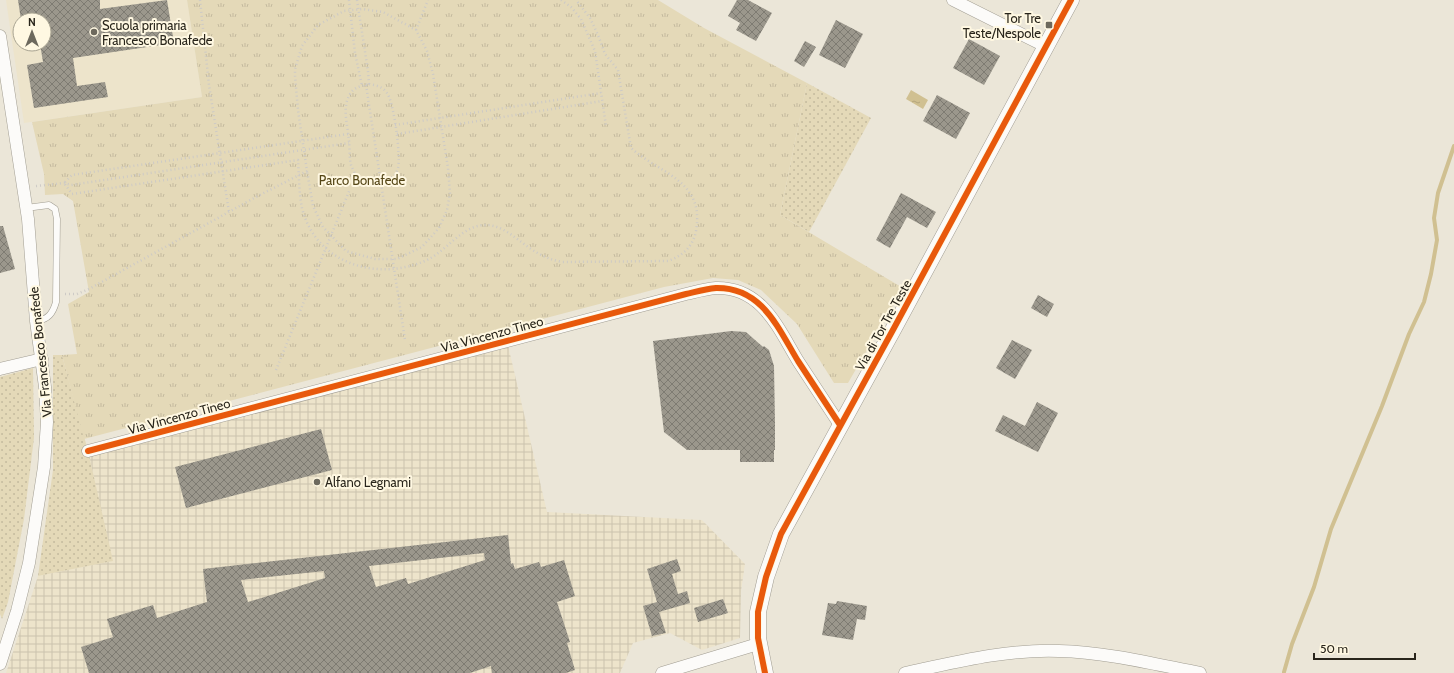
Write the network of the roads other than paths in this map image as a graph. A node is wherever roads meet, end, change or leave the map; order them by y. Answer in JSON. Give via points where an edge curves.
{"nodes":[{"id":1,"x":953,"y":0,"type":"edge"},
{"id":2,"x":1071,"y":0,"type":"edge"},
{"id":3,"x":0,"y":36,"type":"edge"},
{"id":4,"x":1047,"y":47,"type":"junction"},
{"id":5,"x":26,"y":208,"type":"junction"},
{"id":6,"x":36,"y":321,"type":"junction"},
{"id":7,"x":42,"y":358,"type":"junction"},
{"id":8,"x":0,"y":369,"type":"edge"},
{"id":9,"x":840,"y":425,"type":"junction"},
{"id":10,"x":88,"y":451,"type":"dead end"},
{"id":11,"x":758,"y":644,"type":"junction"},
{"id":12,"x":0,"y":664,"type":"edge"},
{"id":13,"x":662,"y":673,"type":"edge"},
{"id":14,"x":765,"y":673,"type":"edge"},
{"id":15,"x":905,"y":673,"type":"edge"},
{"id":16,"x":1200,"y":673,"type":"edge"}],
"edges":[{"from":1,"to":4,"type":"street"},
{"from":2,"to":4,"type":"street","name":"Via di Tor Tre Teste"},
{"from":3,"to":5,"type":"street","name":"Via Francesco Bonafede"},
{"from":4,"to":9,"type":"street","name":"Via di Tor Tre Teste"},
{"from":5,"to":6,"type":"street","name":"Via Francesco Bonafede"},
{"from":5,"to":6,"type":"lane","via":[[49,205],[56,212],[57,294],[52,313]]},
{"from":6,"to":7,"type":"street","name":"Via Francesco Bonafede"},
{"from":7,"to":8,"type":"street"},
{"from":7,"to":12,"type":"street","name":"Via Francesco Bonafede","via":[[47,422],[44,467],[24,588]]},
{"from":9,"to":10,"type":"street","name":"Via Vincenzo Tineo","via":[[774,320],[762,306],[738,292],[716,288]]},
{"from":9,"to":11,"type":"street","name":"Via di Tor Tre Teste","via":[[789,517],[772,558],[759,604]]},
{"from":11,"to":13,"type":"street"},
{"from":11,"to":14,"type":"street","name":"Via di Tor Tre Teste"},
{"from":15,"to":16,"type":"street","via":[[1011,653],[1051,651],[1105,656]]}]}
